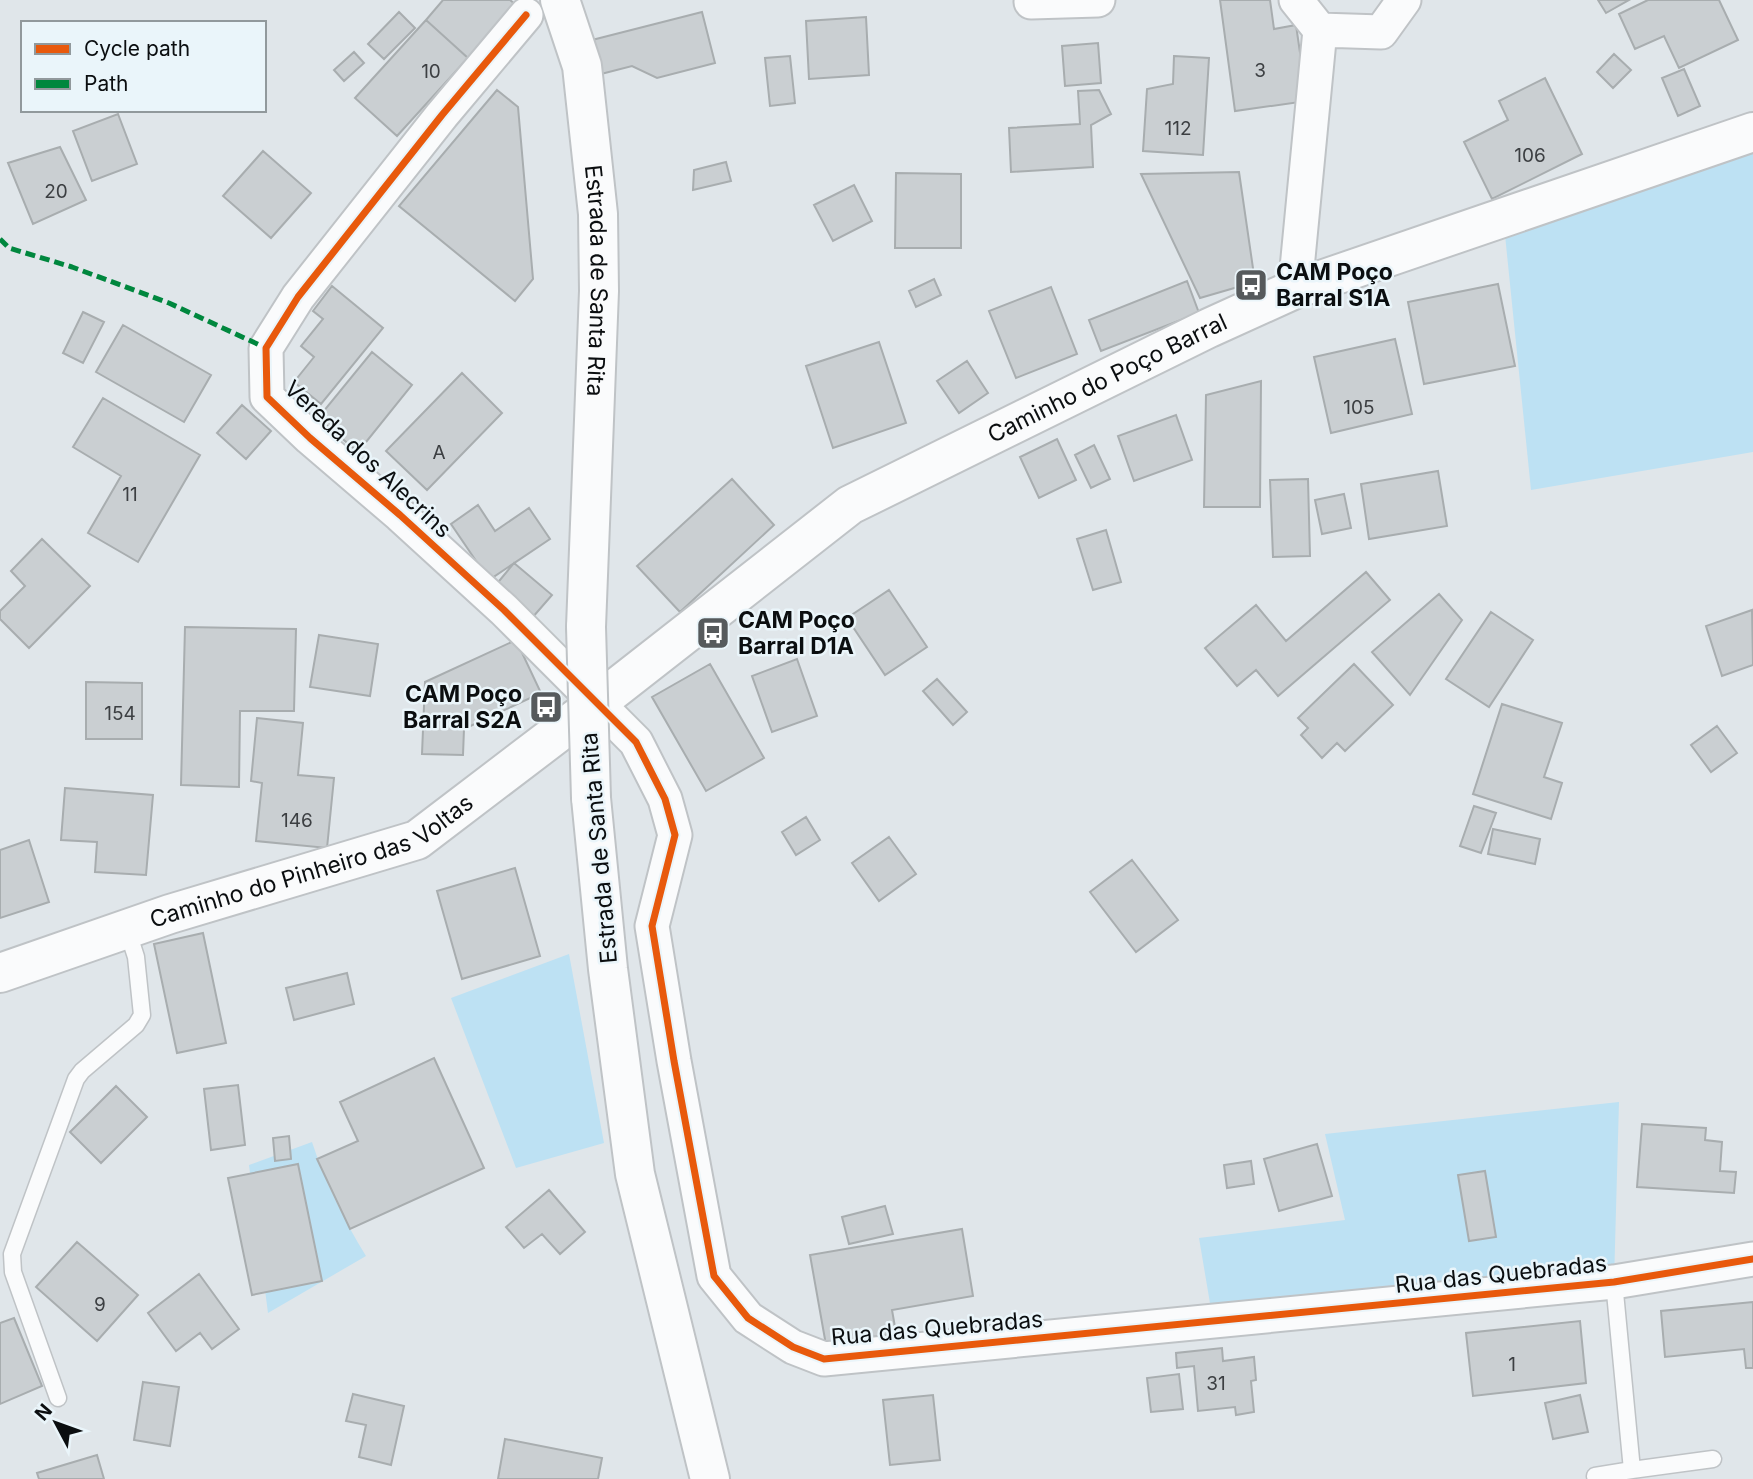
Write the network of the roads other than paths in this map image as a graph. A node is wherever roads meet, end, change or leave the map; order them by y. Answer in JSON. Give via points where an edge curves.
{"nodes":[{"id":1,"x":560,"y":0,"type":"edge"},
{"id":2,"x":1098,"y":0,"type":"edge"},
{"id":3,"x":1296,"y":0,"type":"edge"},
{"id":4,"x":1404,"y":0,"type":"edge"},
{"id":5,"x":1031,"y":2,"type":"dead end"},
{"id":6,"x":526,"y":15,"type":"dead end"},
{"id":7,"x":1320,"y":30,"type":"junction"},
{"id":8,"x":1753,"y":132,"type":"edge"},
{"id":9,"x":1295,"y":289,"type":"junction"},
{"id":10,"x":597,"y":703,"type":"junction"},
{"id":11,"x":127,"y":929,"type":"junction"},
{"id":12,"x":0,"y":973,"type":"edge"},
{"id":13,"x":1753,"y":1259,"type":"edge"},
{"id":14,"x":1614,"y":1282,"type":"junction"},
{"id":15,"x":58,"y":1398,"type":"dead end"},
{"id":16,"x":1713,"y":1459,"type":"dead end"},
{"id":17,"x":1632,"y":1470,"type":"junction"},
{"id":18,"x":1595,"y":1476,"type":"dead end"},
{"id":19,"x":710,"y":1479,"type":"edge"}],
"edges":[{"from":1,"to":19,"type":"street","name":"Estrada de Santa Rita","bridge":true,"via":[[582,66],[597,214],[599,291],[586,627],[591,798],[608,969],[635,1174]]},
{"from":2,"to":5,"type":"street"},
{"from":3,"to":7,"type":"street"},
{"from":4,"to":7,"type":"street","via":[[1381,32]]},
{"from":6,"to":10,"type":"street","name":"Vereda dos Alecrins","via":[[298,297],[266,348],[267,397],[504,610]]},
{"from":7,"to":9,"type":"street"},
{"from":8,"to":9,"type":"street","name":"Caminho do Poço Barral"},
{"from":9,"to":10,"type":"street","name":"Caminho do Poço Barral","via":[[850,505]]},
{"from":10,"to":11,"type":"street","name":"Caminho do Pinheiro das Voltas","via":[[417,840]]},
{"from":10,"to":14,"type":"street","name":"Rua das Quebradas","via":[[636,742],[665,799],[676,835],[652,926],[714,1276],[748,1318],[793,1347],[824,1359]]},
{"from":11,"to":12,"type":"street","name":"Caminho do Pinheiro das Voltas"},
{"from":11,"to":15,"type":"lane","via":[[136,957],[142,1015],[76,1079],[12,1254],[13,1272]]},
{"from":13,"to":14,"type":"street","name":"Rua das Quebradas"},
{"from":14,"to":17,"type":"lane"},
{"from":16,"to":17,"type":"lane"},
{"from":17,"to":18,"type":"lane"}]}
